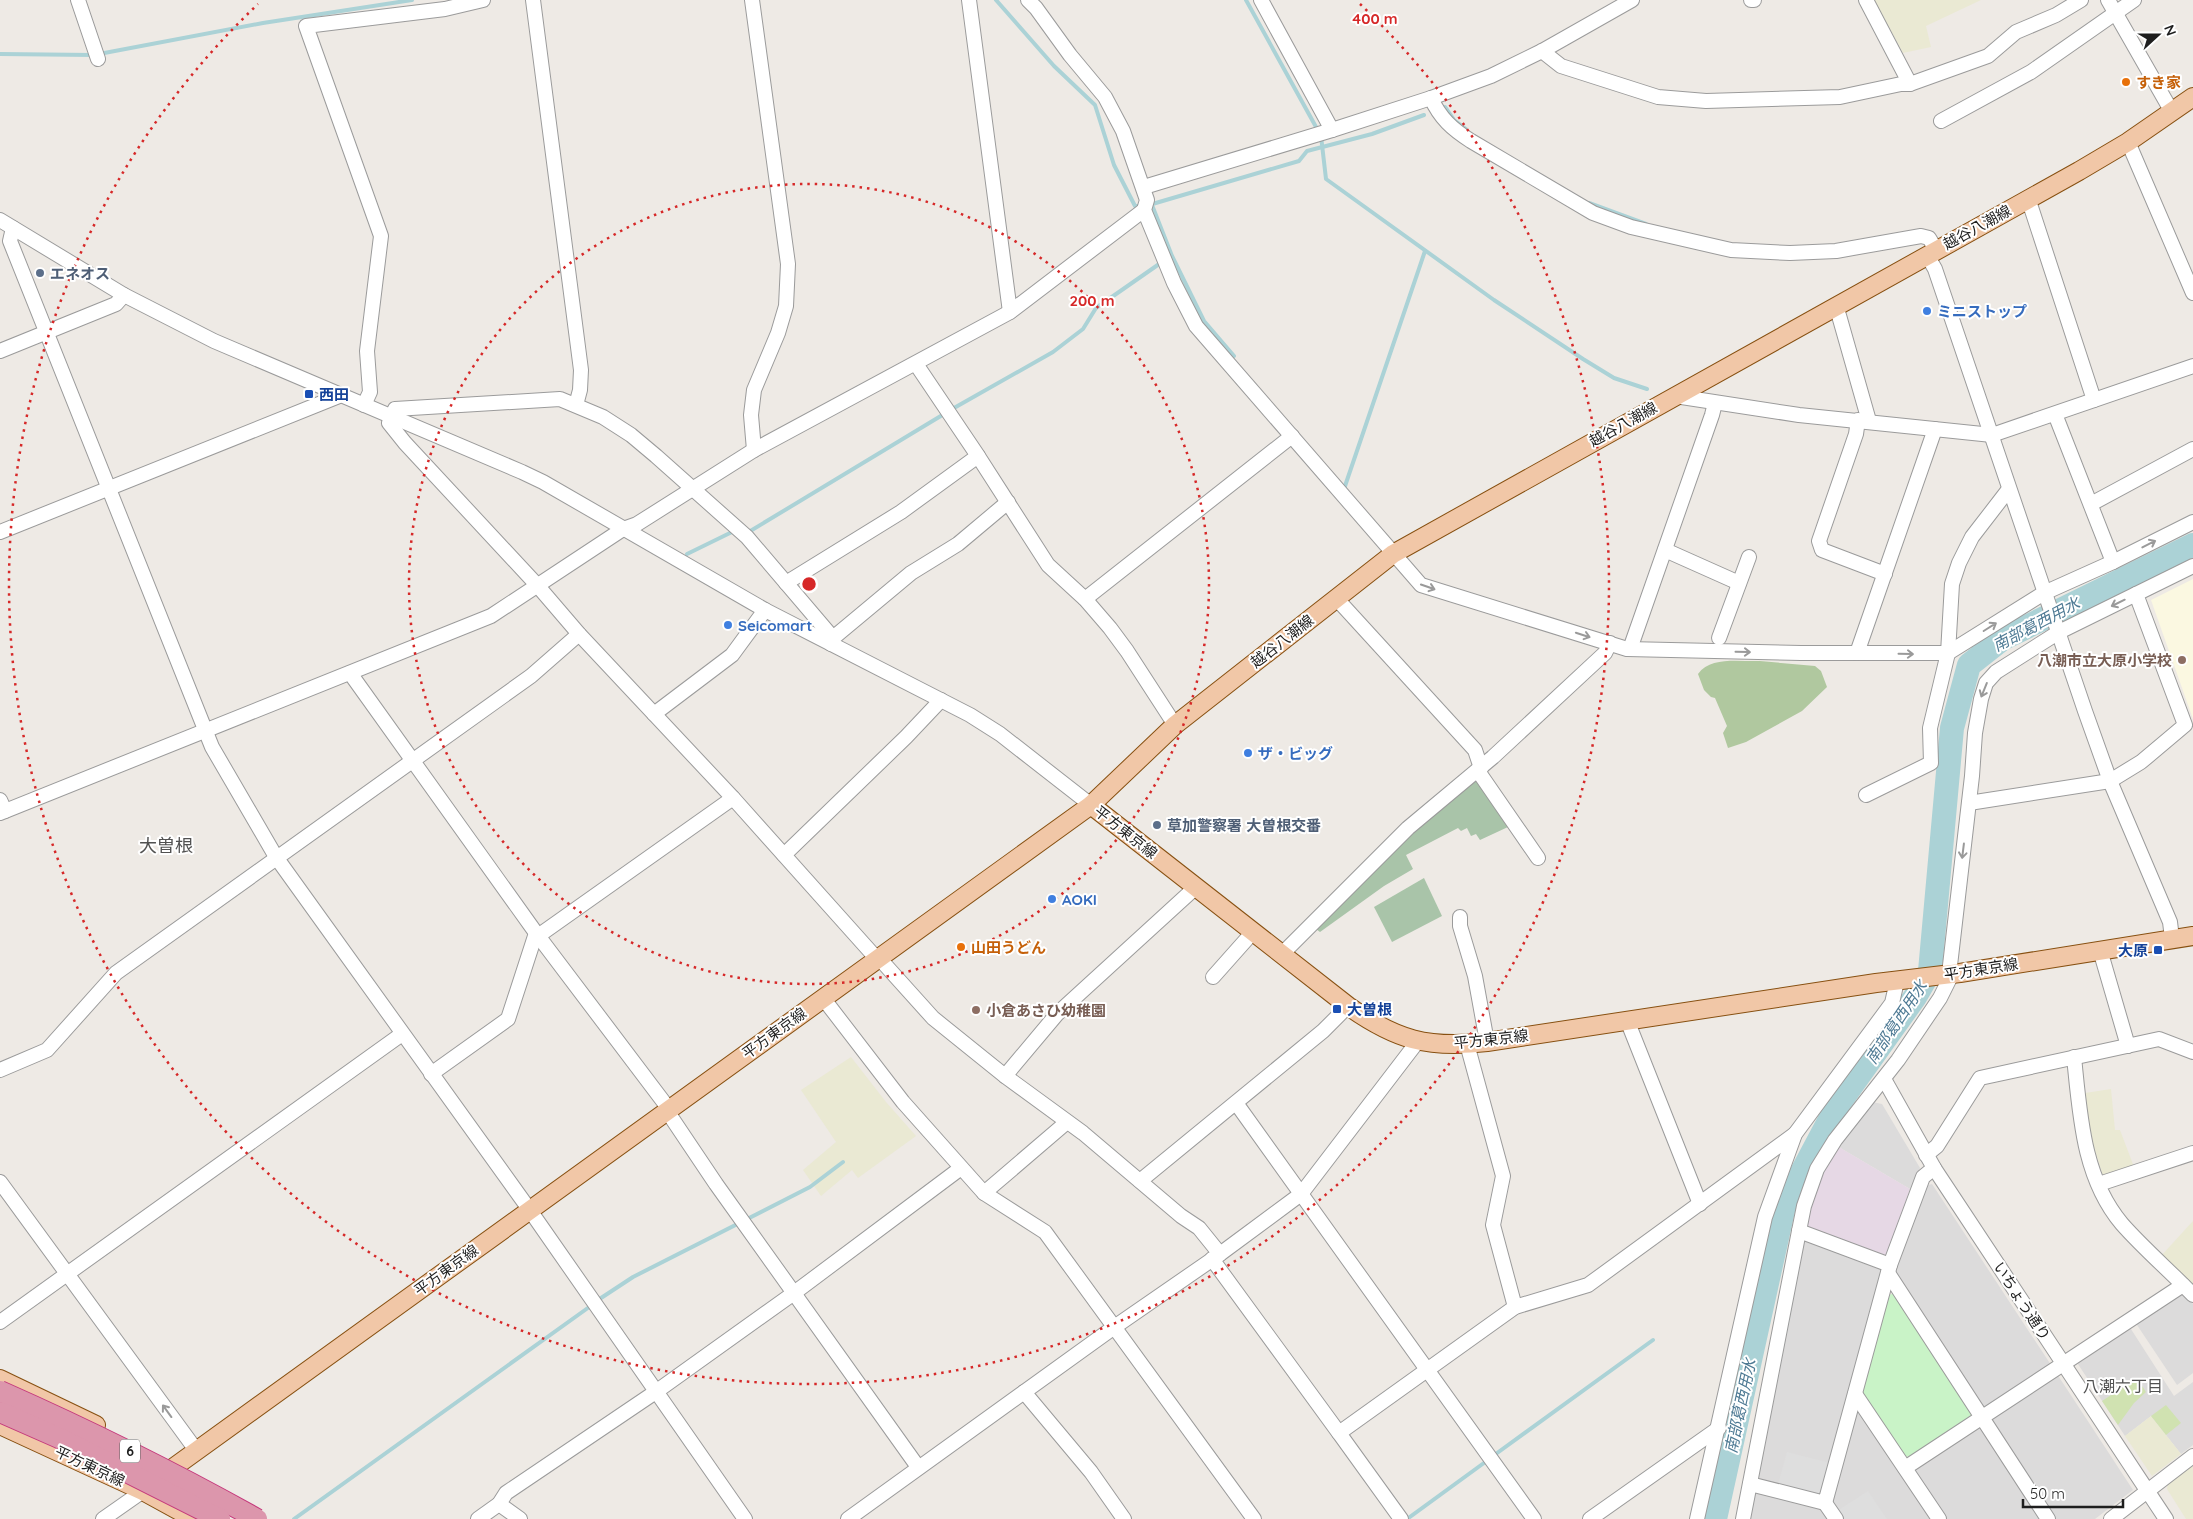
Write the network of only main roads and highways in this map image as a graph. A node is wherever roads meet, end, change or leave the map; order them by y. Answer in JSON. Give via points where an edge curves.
{"nodes":[{"id":1,"x":2193,"y":97,"type":"edge"},
{"id":2,"x":1091,"y":805,"type":"junction"},
{"id":3,"x":2193,"y":936,"type":"edge"},
{"id":4,"x":0,"y":1379,"type":"edge"},
{"id":5,"x":0,"y":1391,"type":"edge"},
{"id":6,"x":0,"y":1412,"type":"edge"},
{"id":7,"x":0,"y":1424,"type":"edge"},
{"id":8,"x":175,"y":1466,"type":"junction"},
{"id":9,"x":142,"y":1491,"type":"junction"},
{"id":10,"x":194,"y":1519,"type":"edge"},
{"id":11,"x":220,"y":1519,"type":"edge"},
{"id":12,"x":257,"y":1519,"type":"edge"},
{"id":13,"x":265,"y":1519,"type":"edge"}],
"edges":[{"from":1,"to":2,"type":"main road","name":"越谷八潮線","via":[[2128,142],[1394,554],[1175,725]]},
{"from":2,"to":3,"type":"main road","name":"平方東京線","via":[[1348,1006],[1386,1030],[1418,1041],[1487,1042]]},
{"from":2,"to":8,"type":"main road","name":"平方東京線"},
{"from":4,"to":8,"type":"main road"},
{"from":5,"to":12,"type":"highway","number":"6","bridge":true,"via":[[87,1430]]},
{"from":6,"to":11,"type":"highway","number":"6","bridge":true},
{"from":7,"to":9,"type":"main road","name":"平方東京線"},
{"from":8,"to":9,"type":"main road","name":"平方東京線"},
{"from":8,"to":13,"type":"main road"},
{"from":9,"to":10,"type":"main road"}]}
